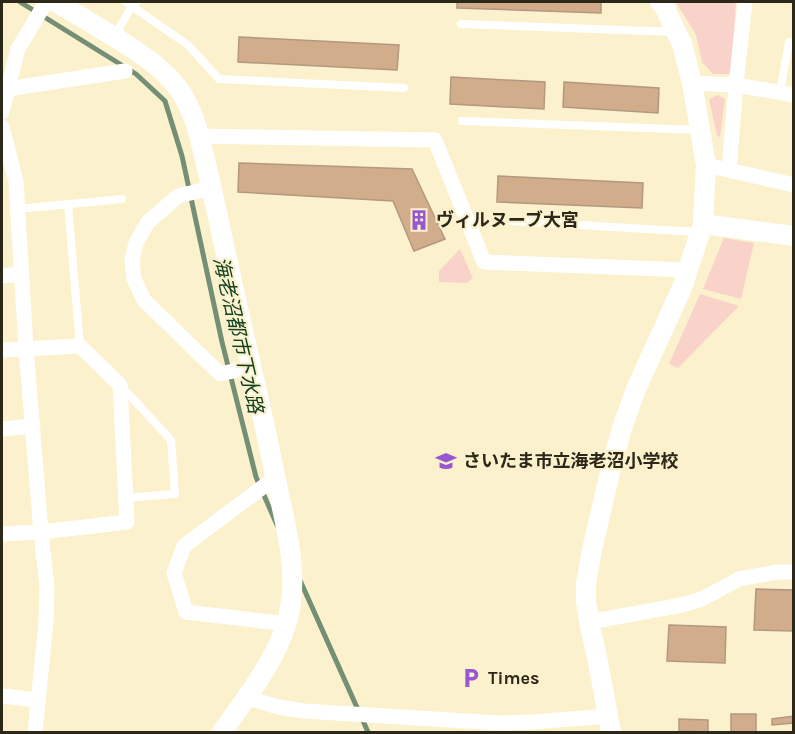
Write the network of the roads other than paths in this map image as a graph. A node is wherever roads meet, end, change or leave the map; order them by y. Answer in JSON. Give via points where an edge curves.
{"nodes":[{"id":1,"x":46,"y":2,"type":"edge"},
{"id":2,"x":56,"y":2,"type":"edge"},
{"id":3,"x":660,"y":2,"type":"edge"},
{"id":4,"x":745,"y":2,"type":"edge"},
{"id":5,"x":132,"y":3,"type":"edge"},
{"id":6,"x":461,"y":24,"type":"dead end"},
{"id":7,"x":677,"y":32,"type":"junction"},
{"id":8,"x":114,"y":37,"type":"junction"},
{"id":9,"x":794,"y":43,"type":"edge"},
{"id":10,"x":125,"y":71,"type":"dead end"},
{"id":11,"x":692,"y":83,"type":"junction"},
{"id":12,"x":736,"y":85,"type":"junction"},
{"id":13,"x":4,"y":87,"type":"edge"},
{"id":14,"x":404,"y":88,"type":"dead end"},
{"id":15,"x":787,"y":93,"type":"edge"},
{"id":16,"x":2,"y":112,"type":"edge"},
{"id":17,"x":462,"y":121,"type":"dead end"},
{"id":18,"x":2,"y":127,"type":"edge"},
{"id":19,"x":700,"y":130,"type":"junction"},
{"id":20,"x":199,"y":136,"type":"junction"},
{"id":21,"x":706,"y":165,"type":"junction"},
{"id":22,"x":729,"y":170,"type":"junction"},
{"id":23,"x":9,"y":182,"type":"edge"},
{"id":24,"x":794,"y":185,"type":"edge"},
{"id":25,"x":211,"y":188,"type":"junction"},
{"id":26,"x":122,"y":199,"type":"dead end"},
{"id":27,"x":68,"y":204,"type":"junction"},
{"id":28,"x":17,"y":209,"type":"junction"},
{"id":29,"x":511,"y":221,"type":"dead end"},
{"id":30,"x":701,"y":228,"type":"junction"},
{"id":31,"x":794,"y":236,"type":"edge"},
{"id":32,"x":688,"y":270,"type":"junction"},
{"id":33,"x":21,"y":274,"type":"junction"},
{"id":34,"x":2,"y":276,"type":"edge"},
{"id":35,"x":80,"y":346,"type":"junction"},
{"id":36,"x":26,"y":348,"type":"junction"},
{"id":37,"x":2,"y":350,"type":"edge"},
{"id":38,"x":251,"y":367,"type":"junction"},
{"id":39,"x":120,"y":385,"type":"junction"},
{"id":40,"x":33,"y":426,"type":"junction"},
{"id":41,"x":2,"y":429,"type":"edge"},
{"id":42,"x":276,"y":477,"type":"junction"},
{"id":43,"x":126,"y":498,"type":"junction"},
{"id":44,"x":41,"y":532,"type":"junction"},
{"id":45,"x":2,"y":534,"type":"edge"},
{"id":46,"x":794,"y":572,"type":"edge"},
{"id":47,"x":589,"y":622,"type":"junction"},
{"id":48,"x":287,"y":624,"type":"junction"},
{"id":49,"x":2,"y":696,"type":"edge"},
{"id":50,"x":246,"y":697,"type":"junction"},
{"id":51,"x":38,"y":700,"type":"junction"},
{"id":52,"x":610,"y":724,"type":"edge"},
{"id":53,"x":35,"y":732,"type":"edge"},
{"id":54,"x":222,"y":732,"type":"edge"}],
"edges":[{"from":1,"to":13,"type":"street","via":[[18,49]]},
{"from":2,"to":8,"type":"street"},
{"from":3,"to":7,"type":"street"},
{"from":4,"to":12,"type":"street"},
{"from":5,"to":8,"type":"lane"},
{"from":5,"to":14,"type":"lane","via":[[188,45],[219,80]]},
{"from":6,"to":7,"type":"lane"},
{"from":7,"to":11,"type":"street"},
{"from":8,"to":20,"type":"street","via":[[167,75],[191,110]]},
{"from":9,"to":15,"type":"lane","via":[[789,42]]},
{"from":10,"to":13,"type":"street"},
{"from":11,"to":12,"type":"street"},
{"from":11,"to":19,"type":"street"},
{"from":12,"to":15,"type":"street"},
{"from":12,"to":22,"type":"street"},
{"from":13,"to":16,"type":"street"},
{"from":17,"to":19,"type":"lane"},
{"from":18,"to":23,"type":"street"},
{"from":19,"to":21,"type":"street"},
{"from":20,"to":25,"type":"street"},
{"from":20,"to":32,"type":"street","via":[[435,140],[484,262]]},
{"from":21,"to":22,"type":"street"},
{"from":21,"to":30,"type":"street"},
{"from":22,"to":24,"type":"street"},
{"from":23,"to":28,"type":"street"},
{"from":25,"to":38,"type":"street"},
{"from":25,"to":38,"type":"street","via":[[178,196],[148,222],[136,243],[132,260],[134,279],[144,300],[220,374]]},
{"from":26,"to":27,"type":"lane"},
{"from":27,"to":28,"type":"lane"},
{"from":27,"to":35,"type":"lane"},
{"from":28,"to":33,"type":"street"},
{"from":29,"to":30,"type":"lane"},
{"from":30,"to":31,"type":"street"},
{"from":30,"to":32,"type":"street"},
{"from":32,"to":47,"type":"street","via":[[636,389],[620,436],[586,584]]},
{"from":33,"to":34,"type":"street"},
{"from":33,"to":36,"type":"street"},
{"from":35,"to":36,"type":"street"},
{"from":35,"to":39,"type":"street"},
{"from":36,"to":37,"type":"street"},
{"from":36,"to":40,"type":"street"},
{"from":38,"to":42,"type":"street"},
{"from":39,"to":43,"type":"street"},
{"from":39,"to":43,"type":"lane","via":[[171,440],[175,494]]},
{"from":40,"to":41,"type":"street"},
{"from":40,"to":44,"type":"street"},
{"from":42,"to":48,"type":"street","via":[[293,579]]},
{"from":42,"to":48,"type":"street","via":[[184,546],[174,573],[186,612]]},
{"from":43,"to":44,"type":"street","via":[[128,522]]},
{"from":44,"to":45,"type":"street"},
{"from":44,"to":51,"type":"street","via":[[47,587]]},
{"from":46,"to":47,"type":"street","via":[[739,579],[682,605]]},
{"from":47,"to":52,"type":"street"},
{"from":48,"to":50,"type":"street","via":[[276,650]]},
{"from":49,"to":51,"type":"street"},
{"from":50,"to":52,"type":"street","via":[[304,711],[498,723]]},
{"from":50,"to":54,"type":"street"},
{"from":51,"to":53,"type":"street"}]}
